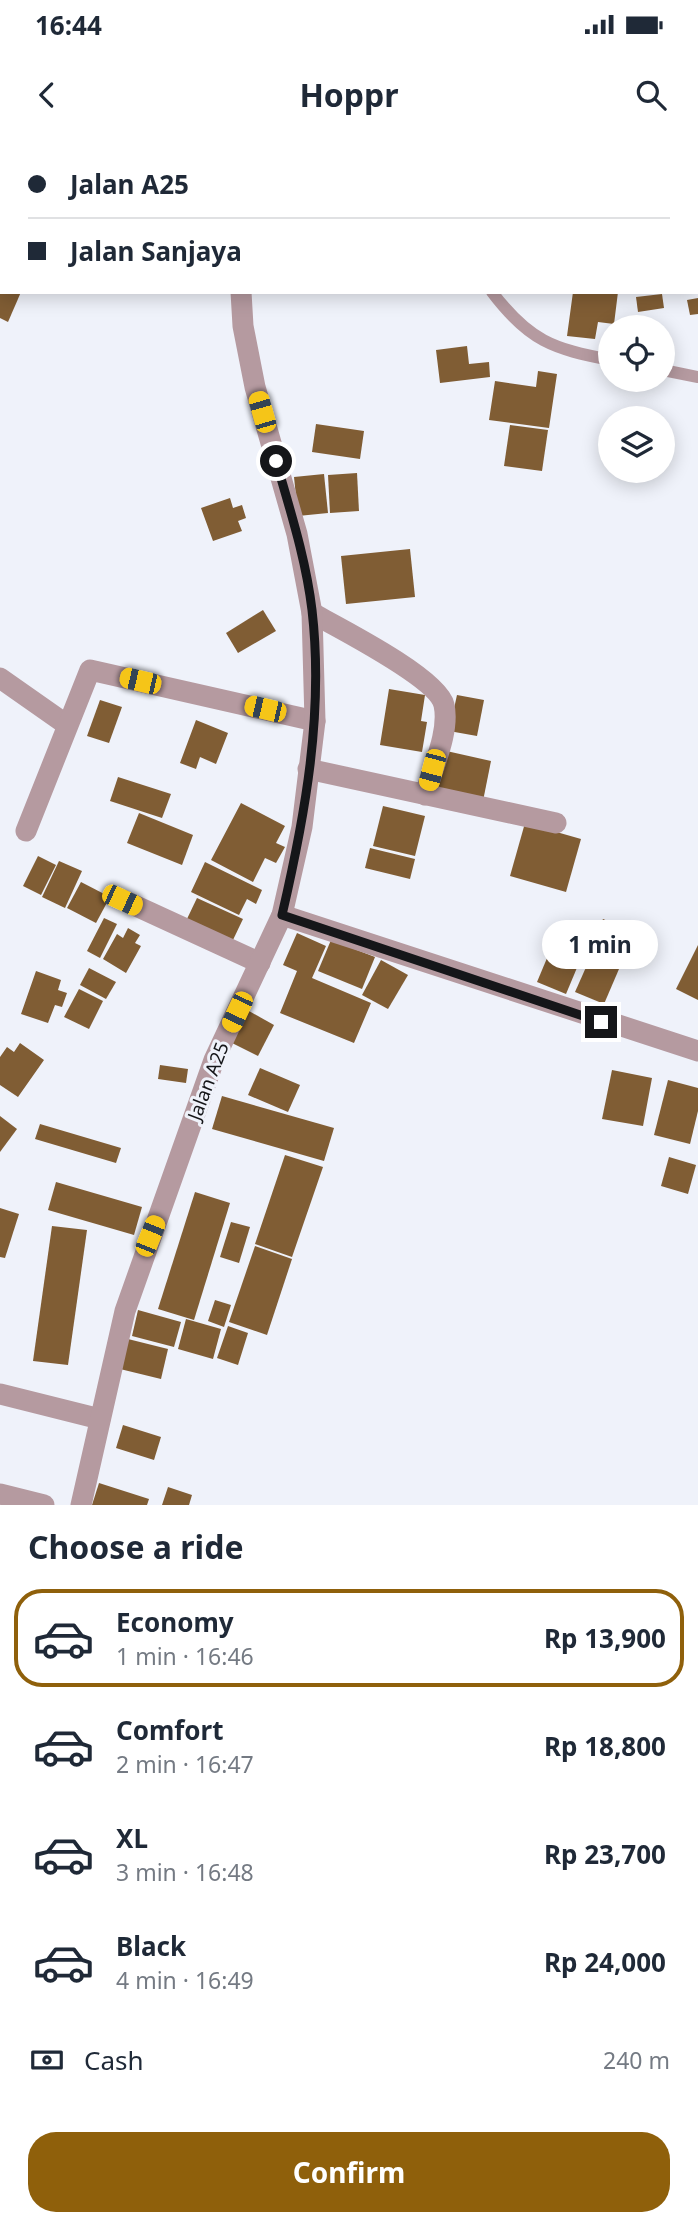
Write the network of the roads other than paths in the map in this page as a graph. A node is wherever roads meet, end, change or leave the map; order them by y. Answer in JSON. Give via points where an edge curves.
{"nodes":[{"id":1,"x":241,"y":294,"type":"edge"},
{"id":2,"x":494,"y":294,"type":"edge"},
{"id":3,"x":598,"y":358,"type":"edge"},
{"id":4,"x":675,"y":372,"type":"edge"},
{"id":5,"x":698,"y":377,"type":"edge"},
{"id":6,"x":312,"y":613,"type":"junction"},
{"id":7,"x":0,"y":679,"type":"edge"},
{"id":8,"x":315,"y":721,"type":"junction"},
{"id":9,"x":67,"y":725,"type":"junction"},
{"id":10,"x":308,"y":769,"type":"junction"},
{"id":11,"x":425,"y":795,"type":"junction"},
{"id":12,"x":556,"y":823,"type":"dead end"},
{"id":13,"x":26,"y":831,"type":"dead end"},
{"id":14,"x":122,"y":900,"type":"dead end"},
{"id":15,"x":282,"y":915,"type":"junction"},
{"id":16,"x":260,"y":963,"type":"junction"},
{"id":17,"x":698,"y":1051,"type":"edge"},
{"id":18,"x":0,"y":1394,"type":"edge"},
{"id":19,"x":100,"y":1419,"type":"junction"},
{"id":20,"x":0,"y":1494,"type":"edge"},
{"id":21,"x":44,"y":1505,"type":"edge"},
{"id":22,"x":81,"y":1505,"type":"edge"}],
"edges":[{"from":1,"to":6,"type":"street","name":"Jalan A25","via":[[255,387],[297,534]]},
{"from":2,"to":3,"type":"lane","via":[[540,340],[559,350]]},
{"from":4,"to":5,"type":"lane"},
{"from":6,"to":8,"type":"street","name":"Jalan A25"},
{"from":6,"to":11,"type":"street","via":[[389,656],[439,692],[445,721]]},
{"from":7,"to":9,"type":"street"},
{"from":8,"to":9,"type":"street","via":[[90,670]]},
{"from":8,"to":10,"type":"street","name":"Jalan A25"},
{"from":9,"to":13,"type":"street"},
{"from":10,"to":11,"type":"street"},
{"from":10,"to":15,"type":"street","name":"Jalan A25","via":[[302,827]]},
{"from":11,"to":12,"type":"street"},
{"from":14,"to":16,"type":"street"},
{"from":15,"to":16,"type":"street","name":"Jalan A25"},
{"from":15,"to":17,"type":"street"},
{"from":16,"to":19,"type":"street","name":"Jalan A25","via":[[215,1060],[150,1236],[125,1311]]},
{"from":18,"to":19,"type":"street"},
{"from":19,"to":22,"type":"street","name":"Jalan A25"},
{"from":20,"to":21,"type":"street"}]}
